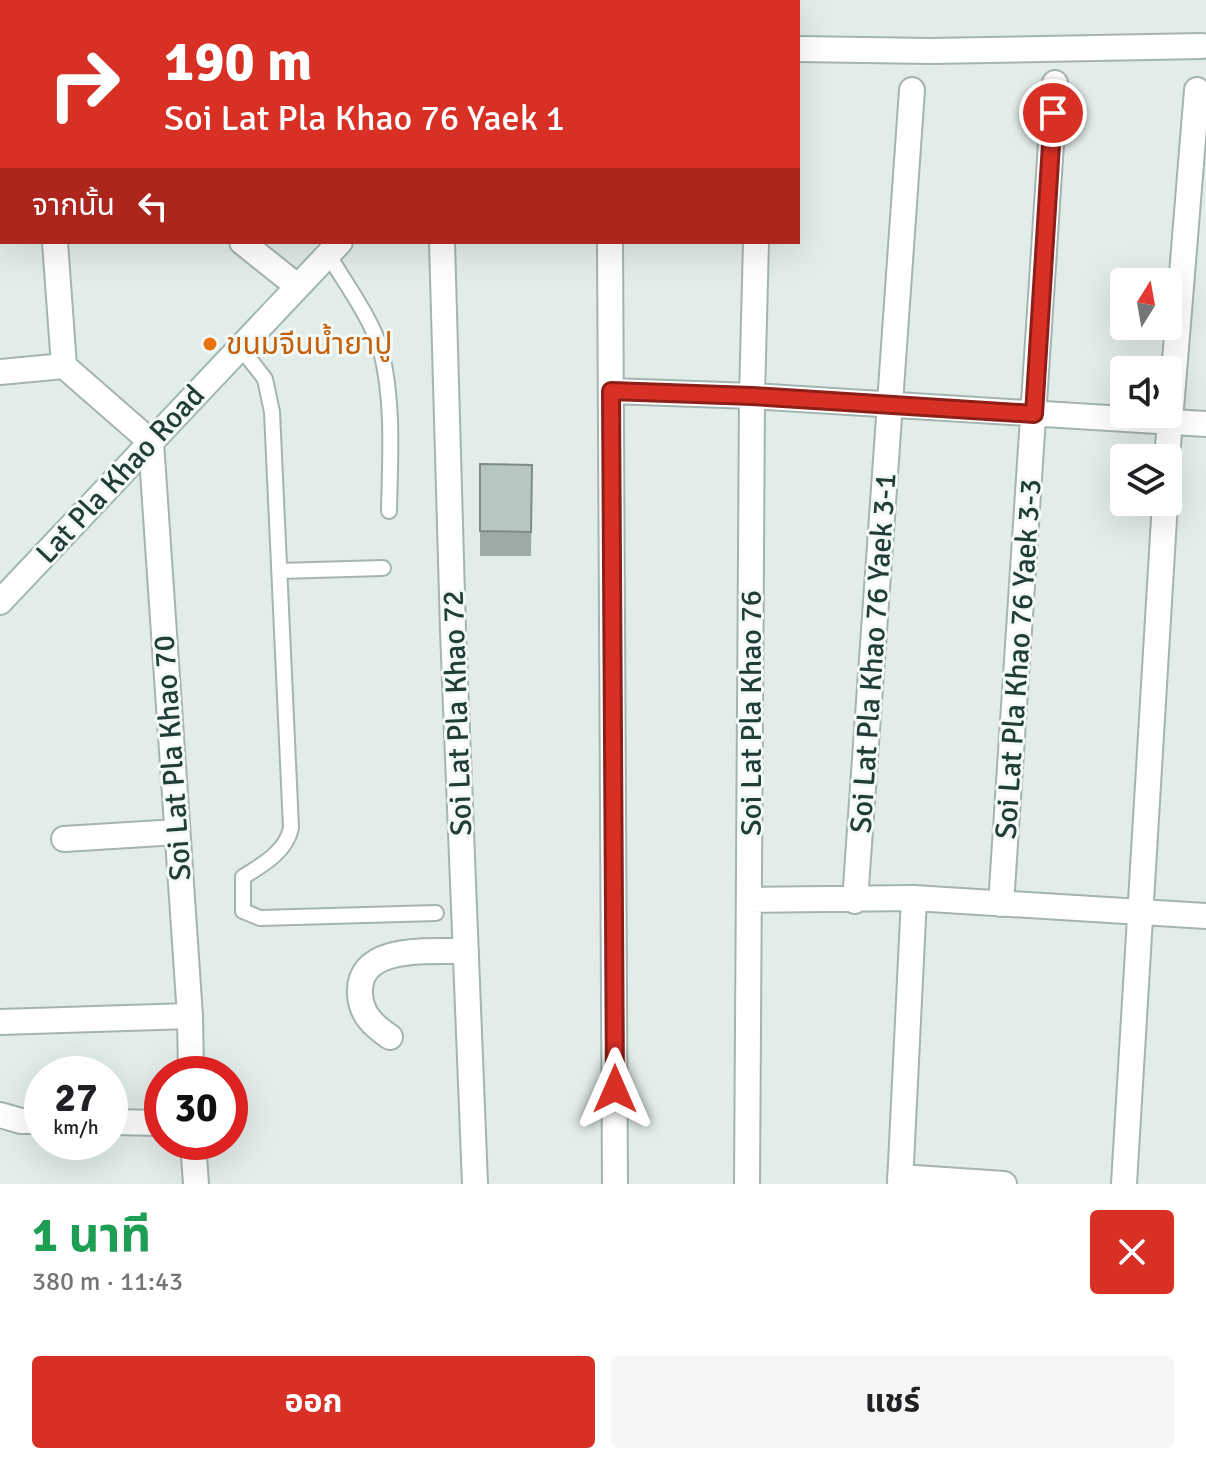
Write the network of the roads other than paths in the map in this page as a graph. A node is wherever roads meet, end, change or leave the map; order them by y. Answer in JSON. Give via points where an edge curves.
{"nodes":[{"id":1,"x":1202,"y":46,"type":"dead end"},
{"id":2,"x":800,"y":49,"type":"edge"},
{"id":3,"x":1055,"y":83,"type":"dead end"},
{"id":4,"x":912,"y":90,"type":"dead end"},
{"id":5,"x":1197,"y":90,"type":"dead end"},
{"id":6,"x":55,"y":244,"type":"edge"},
{"id":7,"x":244,"y":244,"type":"edge"},
{"id":8,"x":442,"y":244,"type":"edge"},
{"id":9,"x":610,"y":244,"type":"edge"},
{"id":10,"x":756,"y":244,"type":"edge"},
{"id":11,"x":334,"y":248,"type":"edge"},
{"id":12,"x":297,"y":286,"type":"junction"},
{"id":13,"x":240,"y":347,"type":"junction"},
{"id":14,"x":1174,"y":356,"type":"edge"},
{"id":15,"x":64,"y":366,"type":"junction"},
{"id":16,"x":0,"y":372,"type":"edge"},
{"id":17,"x":611,"y":391,"type":"junction"},
{"id":18,"x":752,"y":396,"type":"junction"},
{"id":19,"x":892,"y":405,"type":"junction"},
{"id":20,"x":1034,"y":414,"type":"junction"},
{"id":21,"x":1110,"y":418,"type":"edge"},
{"id":22,"x":1182,"y":422,"type":"edge"},
{"id":23,"x":1206,"y":424,"type":"edge"},
{"id":24,"x":151,"y":442,"type":"junction"},
{"id":25,"x":389,"y":511,"type":"dead end"},
{"id":26,"x":1164,"y":516,"type":"edge"},
{"id":27,"x":383,"y":568,"type":"dead end"},
{"id":28,"x":279,"y":571,"type":"junction"},
{"id":29,"x":0,"y":602,"type":"edge"},
{"id":30,"x":177,"y":832,"type":"junction"},
{"id":31,"x":64,"y":839,"type":"dead end"},
{"id":32,"x":914,"y":898,"type":"junction"},
{"id":33,"x":751,"y":900,"type":"junction"},
{"id":34,"x":855,"y":901,"type":"junction"},
{"id":35,"x":1001,"y":904,"type":"junction"},
{"id":36,"x":1141,"y":911,"type":"junction"},
{"id":37,"x":436,"y":913,"type":"dead end"},
{"id":38,"x":1206,"y":916,"type":"edge"},
{"id":39,"x":466,"y":951,"type":"junction"},
{"id":40,"x":190,"y":1016,"type":"junction"},
{"id":41,"x":0,"y":1022,"type":"edge"},
{"id":42,"x":390,"y":1037,"type":"dead end"},
{"id":43,"x":191,"y":1056,"type":"edge"},
{"id":44,"x":0,"y":1115,"type":"edge"},
{"id":45,"x":24,"y":1121,"type":"edge"},
{"id":46,"x":194,"y":1160,"type":"edge"},
{"id":47,"x":900,"y":1180,"type":"edge"},
{"id":48,"x":196,"y":1184,"type":"edge"},
{"id":49,"x":475,"y":1184,"type":"edge"},
{"id":50,"x":615,"y":1184,"type":"edge"},
{"id":51,"x":747,"y":1184,"type":"edge"},
{"id":52,"x":1004,"y":1184,"type":"edge"},
{"id":53,"x":1124,"y":1184,"type":"edge"}],
"edges":[{"from":1,"to":2,"type":"street"},
{"from":3,"to":20,"type":"street","name":"Soi Lat Pla Khao 76 Yaek 3-3"},
{"from":4,"to":19,"type":"street","name":"Soi Lat Pla Khao 76 Yaek 3-1"},
{"from":5,"to":14,"type":"street"},
{"from":6,"to":15,"type":"street"},
{"from":7,"to":12,"type":"street"},
{"from":8,"to":39,"type":"street","name":"Soi Lat Pla Khao 72"},
{"from":9,"to":17,"type":"street"},
{"from":10,"to":18,"type":"street","name":"Soi Lat Pla Khao 76"},
{"from":11,"to":12,"type":"street","name":"Lat Pla Khao Road"},
{"from":11,"to":25,"type":"lane","via":[[380,350],[388,402]]},
{"from":12,"to":13,"type":"street","name":"Lat Pla Khao Road"},
{"from":13,"to":24,"type":"street","name":"Lat Pla Khao Road"},
{"from":13,"to":28,"type":"lane","via":[[265,379],[269,395]]},
{"from":15,"to":16,"type":"street"},
{"from":15,"to":24,"type":"street"},
{"from":17,"to":18,"type":"street"},
{"from":17,"to":50,"type":"street"},
{"from":18,"to":19,"type":"street"},
{"from":18,"to":33,"type":"street","name":"Soi Lat Pla Khao 76"},
{"from":19,"to":20,"type":"street"},
{"from":19,"to":34,"type":"street","name":"Soi Lat Pla Khao 76 Yaek 3-1"},
{"from":20,"to":21,"type":"street"},
{"from":20,"to":35,"type":"street","name":"Soi Lat Pla Khao 76 Yaek 3-3"},
{"from":22,"to":23,"type":"street"},
{"from":24,"to":29,"type":"street","name":"Lat Pla Khao Road"},
{"from":24,"to":30,"type":"street","name":"Soi Lat Pla Khao 70"},
{"from":26,"to":36,"type":"street"},
{"from":27,"to":28,"type":"lane"},
{"from":28,"to":37,"type":"lane","via":[[291,828],[276,853],[243,877],[243,911],[260,918]]},
{"from":30,"to":31,"type":"street"},
{"from":30,"to":40,"type":"street","name":"Soi Lat Pla Khao 70"},
{"from":32,"to":34,"type":"street"},
{"from":32,"to":35,"type":"street"},
{"from":32,"to":47,"type":"street"},
{"from":33,"to":34,"type":"street"},
{"from":33,"to":51,"type":"street","name":"Soi Lat Pla Khao 76"},
{"from":35,"to":36,"type":"street"},
{"from":36,"to":38,"type":"street"},
{"from":36,"to":53,"type":"street"},
{"from":39,"to":42,"type":"street","via":[[381,957],[369,966],[359,980],[361,1001],[365,1014]]},
{"from":39,"to":49,"type":"street","name":"Soi Lat Pla Khao 72"},
{"from":40,"to":41,"type":"street"},
{"from":40,"to":43,"type":"street","name":"Soi Lat Pla Khao 70"},
{"from":44,"to":45,"type":"street"},
{"from":46,"to":48,"type":"street"},
{"from":47,"to":52,"type":"street"}]}
